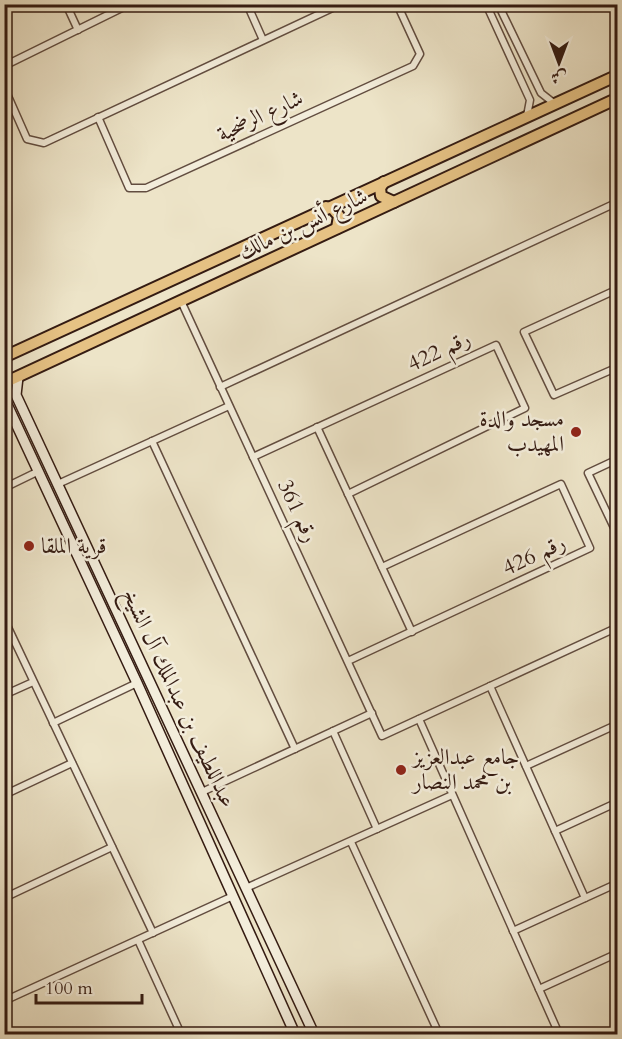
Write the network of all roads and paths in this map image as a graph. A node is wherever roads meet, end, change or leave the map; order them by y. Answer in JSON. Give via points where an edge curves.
{"nodes":[{"id":1,"x":66,"y":4,"type":"edge"},
{"id":2,"x":130,"y":4,"type":"edge"},
{"id":3,"x":247,"y":4,"type":"edge"},
{"id":4,"x":341,"y":4,"type":"edge"},
{"id":5,"x":397,"y":4,"type":"edge"},
{"id":6,"x":486,"y":4,"type":"edge"},
{"id":7,"x":498,"y":4,"type":"edge"},
{"id":8,"x":78,"y":30,"type":"junction"},
{"id":9,"x":263,"y":40,"type":"junction"},
{"id":10,"x":4,"y":66,"type":"edge"},
{"id":11,"x":618,"y":75,"type":"edge"},
{"id":12,"x":4,"y":87,"type":"edge"},
{"id":13,"x":618,"y":98,"type":"edge"},
{"id":14,"x":555,"y":105,"type":"junction"},
{"id":15,"x":527,"y":116,"type":"junction"},
{"id":16,"x":98,"y":117,"type":"junction"},
{"id":17,"x":384,"y":182,"type":"junction"},
{"id":18,"x":393,"y":202,"type":"junction"},
{"id":19,"x":618,"y":202,"type":"edge"},
{"id":20,"x":326,"y":207,"type":"junction"},
{"id":21,"x":337,"y":228,"type":"junction"},
{"id":22,"x":618,"y":289,"type":"edge"},
{"id":23,"x":181,"y":301,"type":"junction"},
{"id":24,"x":6,"y":354,"type":"edge"},
{"id":25,"x":618,"y":367,"type":"edge"},
{"id":26,"x":18,"y":377,"type":"junction"},
{"id":27,"x":4,"y":383,"type":"edge"},
{"id":28,"x":220,"y":387,"type":"junction"},
{"id":29,"x":4,"y":398,"type":"edge"},
{"id":30,"x":229,"y":406,"type":"junction"},
{"id":31,"x":25,"y":414,"type":"junction"},
{"id":32,"x":16,"y":418,"type":"junction"},
{"id":33,"x":317,"y":427,"type":"junction"},
{"id":34,"x":152,"y":441,"type":"junction"},
{"id":35,"x":253,"y":457,"type":"junction"},
{"id":36,"x":618,"y":459,"type":"edge"},
{"id":37,"x":39,"y":471,"type":"junction"},
{"id":38,"x":58,"y":484,"type":"junction"},
{"id":39,"x":4,"y":488,"type":"edge"},
{"id":40,"x":348,"y":494,"type":"junction"},
{"id":41,"x":67,"y":503,"type":"junction"},
{"id":42,"x":56,"y":508,"type":"junction"},
{"id":43,"x":618,"y":536,"type":"edge"},
{"id":44,"x":382,"y":567,"type":"junction"},
{"id":45,"x":4,"y":619,"type":"edge"},
{"id":46,"x":618,"y":627,"type":"edge"},
{"id":47,"x":412,"y":632,"type":"junction"},
{"id":48,"x":348,"y":661,"type":"junction"},
{"id":49,"x":33,"y":682,"type":"junction"},
{"id":50,"x":138,"y":683,"type":"junction"},
{"id":51,"x":490,"y":686,"type":"junction"},
{"id":52,"x":4,"y":695,"type":"edge"},
{"id":53,"x":372,"y":713,"type":"junction"},
{"id":54,"x":419,"y":720,"type":"junction"},
{"id":55,"x":53,"y":723,"type":"junction"},
{"id":56,"x":618,"y":724,"type":"edge"},
{"id":57,"x":333,"y":731,"type":"junction"},
{"id":58,"x":295,"y":749,"type":"junction"},
{"id":59,"x":72,"y":763,"type":"junction"},
{"id":60,"x":526,"y":766,"type":"junction"},
{"id":61,"x":201,"y":792,"type":"junction"},
{"id":62,"x":4,"y":795,"type":"edge"},
{"id":63,"x":452,"y":795,"type":"junction"},
{"id":64,"x":618,"y":802,"type":"edge"},
{"id":65,"x":377,"y":829,"type":"junction"},
{"id":66,"x":555,"y":831,"type":"junction"},
{"id":67,"x":351,"y":842,"type":"junction"},
{"id":68,"x":112,"y":847,"type":"junction"},
{"id":69,"x":618,"y":883,"type":"edge"},
{"id":70,"x":246,"y":888,"type":"junction"},
{"id":71,"x":233,"y":896,"type":"junction"},
{"id":72,"x":4,"y":898,"type":"edge"},
{"id":73,"x":585,"y":898,"type":"junction"},
{"id":74,"x":513,"y":931,"type":"junction"},
{"id":75,"x":153,"y":933,"type":"junction"},
{"id":76,"x":138,"y":940,"type":"junction"},
{"id":77,"x":615,"y":954,"type":"edge"},
{"id":78,"x":618,"y":966,"type":"edge"},
{"id":79,"x":292,"y":989,"type":"junction"},
{"id":80,"x":539,"y":989,"type":"junction"},
{"id":81,"x":279,"y":994,"type":"junction"},
{"id":82,"x":4,"y":1001,"type":"edge"},
{"id":83,"x":178,"y":1034,"type":"edge"},
{"id":84,"x":295,"y":1035,"type":"edge"},
{"id":85,"x":314,"y":1035,"type":"edge"},
{"id":86,"x":439,"y":1035,"type":"edge"},
{"id":87,"x":559,"y":1035,"type":"edge"}],
"edges":[{"from":1,"to":8,"type":"street"},
{"from":2,"to":8,"type":"street"},
{"from":3,"to":9,"type":"street"},
{"from":4,"to":9,"type":"street"},
{"from":5,"to":16,"type":"street","name":"شارع الرضحية","via":[[420,54],[412,66],[146,188],[129,188]]},
{"from":6,"to":15,"type":"street","via":[[530,99]]},
{"from":7,"to":14,"type":"street","via":[[541,93]]},
{"from":8,"to":10,"type":"street"},
{"from":9,"to":16,"type":"street"},
{"from":11,"to":14,"type":"main road","name":"شارع أنس بن مالك"},
{"from":12,"to":16,"type":"street","via":[[27,139],[44,143]]},
{"from":13,"to":18,"type":"main road","name":"شارع أنس بن مالك"},
{"from":14,"to":15,"type":"main road","name":"شارع أنس بن مالك"},
{"from":15,"to":17,"type":"main road","name":"شارع أنس بن مالك"},
{"from":17,"to":18,"type":"main road","via":[[381,196]]},
{"from":17,"to":20,"type":"main road","name":"شارع أنس بن مالك"},
{"from":18,"to":21,"type":"main road","name":"شارع أنس بن مالك"},
{"from":19,"to":28,"type":"street"},
{"from":20,"to":21,"type":"main road","via":[[339,216]]},
{"from":20,"to":24,"type":"main road","name":"شارع أنس بن مالك"},
{"from":21,"to":23,"type":"main road","name":"شارع أنس بن مالك"},
{"from":22,"to":25,"type":"street","via":[[524,332],[554,395]]},
{"from":23,"to":26,"type":"main road","name":"شارع أنس بن مالك"},
{"from":23,"to":28,"type":"street","name":"رقم 361"},
{"from":26,"to":27,"type":"main road","name":"شارع أنس بن مالك"},
{"from":26,"to":31,"type":"street","name":"عبداللطيف بن عبدالملك آل الشيخ","via":[[16,395]]},
{"from":28,"to":30,"type":"street","name":"رقم 361"},
{"from":29,"to":32,"type":"street","name":"عبداللطيف بن عبدالملك آل الشيخ"},
{"from":30,"to":34,"type":"street"},
{"from":30,"to":35,"type":"street","name":"رقم 361"},
{"from":31,"to":32,"type":"street","via":[[19,409]]},
{"from":31,"to":38,"type":"street","name":"عبداللطيف بن عبدالملك آل الشيخ"},
{"from":32,"to":37,"type":"street","name":"عبداللطيف بن عبدالملك آل الشيخ"},
{"from":33,"to":35,"type":"street","name":"رقم 422"},
{"from":33,"to":40,"type":"street"},
{"from":33,"to":40,"type":"street","name":"رقم 422","via":[[496,345],[506,366],[525,408]]},
{"from":34,"to":38,"type":"street"},
{"from":34,"to":58,"type":"street"},
{"from":35,"to":48,"type":"street","name":"رقم 361"},
{"from":36,"to":43,"type":"street","via":[[588,473]]},
{"from":37,"to":39,"type":"street"},
{"from":37,"to":42,"type":"street","name":"عبداللطيف بن عبدالملك آل الشيخ"},
{"from":38,"to":41,"type":"street","name":"عبداللطيف بن عبدالملك آل الشيخ"},
{"from":40,"to":44,"type":"street"},
{"from":41,"to":42,"type":"street"},
{"from":41,"to":61,"type":"street","name":"عبداللطيف بن عبدالملك آل الشيخ"},
{"from":42,"to":50,"type":"street","name":"عبداللطيف بن عبدالملك آل الشيخ"},
{"from":44,"to":47,"type":"street"},
{"from":44,"to":47,"type":"street","name":"رقم 426","via":[[561,484],[590,548]]},
{"from":45,"to":49,"type":"street"},
{"from":46,"to":51,"type":"street"},
{"from":47,"to":48,"type":"street","name":"رقم 426"},
{"from":48,"to":53,"type":"street","name":"رقم 361"},
{"from":49,"to":52,"type":"street"},
{"from":49,"to":55,"type":"street"},
{"from":50,"to":55,"type":"street"},
{"from":50,"to":71,"type":"street","name":"عبداللطيف بن عبدالملك آل الشيخ"},
{"from":51,"to":54,"type":"street"},
{"from":51,"to":60,"type":"street"},
{"from":53,"to":54,"type":"street","name":"رقم 361","via":[[382,736]]},
{"from":53,"to":57,"type":"street"},
{"from":54,"to":63,"type":"street"},
{"from":55,"to":59,"type":"street"},
{"from":56,"to":60,"type":"street"},
{"from":57,"to":58,"type":"street"},
{"from":57,"to":65,"type":"street"},
{"from":58,"to":61,"type":"street"},
{"from":59,"to":62,"type":"street"},
{"from":59,"to":68,"type":"street"},
{"from":60,"to":66,"type":"street"},
{"from":61,"to":70,"type":"street","name":"عبداللطيف بن عبدالملك آل الشيخ"},
{"from":63,"to":65,"type":"street"},
{"from":63,"to":74,"type":"street"},
{"from":64,"to":66,"type":"street"},
{"from":65,"to":67,"type":"street"},
{"from":66,"to":73,"type":"street"},
{"from":67,"to":70,"type":"street"},
{"from":67,"to":86,"type":"street"},
{"from":68,"to":72,"type":"street"},
{"from":68,"to":75,"type":"street"},
{"from":69,"to":73,"type":"street"},
{"from":70,"to":79,"type":"street","name":"عبداللطيف بن عبدالملك آل الشيخ"},
{"from":71,"to":75,"type":"street"},
{"from":71,"to":81,"type":"street","name":"عبداللطيف بن عبدالملك آل الشيخ"},
{"from":73,"to":74,"type":"street"},
{"from":74,"to":80,"type":"street"},
{"from":75,"to":76,"type":"street"},
{"from":76,"to":82,"type":"street"},
{"from":76,"to":83,"type":"street"},
{"from":77,"to":78,"type":"street"},
{"from":77,"to":80,"type":"street"},
{"from":79,"to":81,"type":"street"},
{"from":79,"to":85,"type":"street","name":"عبداللطيف بن عبدالملك آل الشيخ"},
{"from":80,"to":87,"type":"street"},
{"from":81,"to":84,"type":"street","name":"عبداللطيف بن عبدالملك آل الشيخ"}]}
